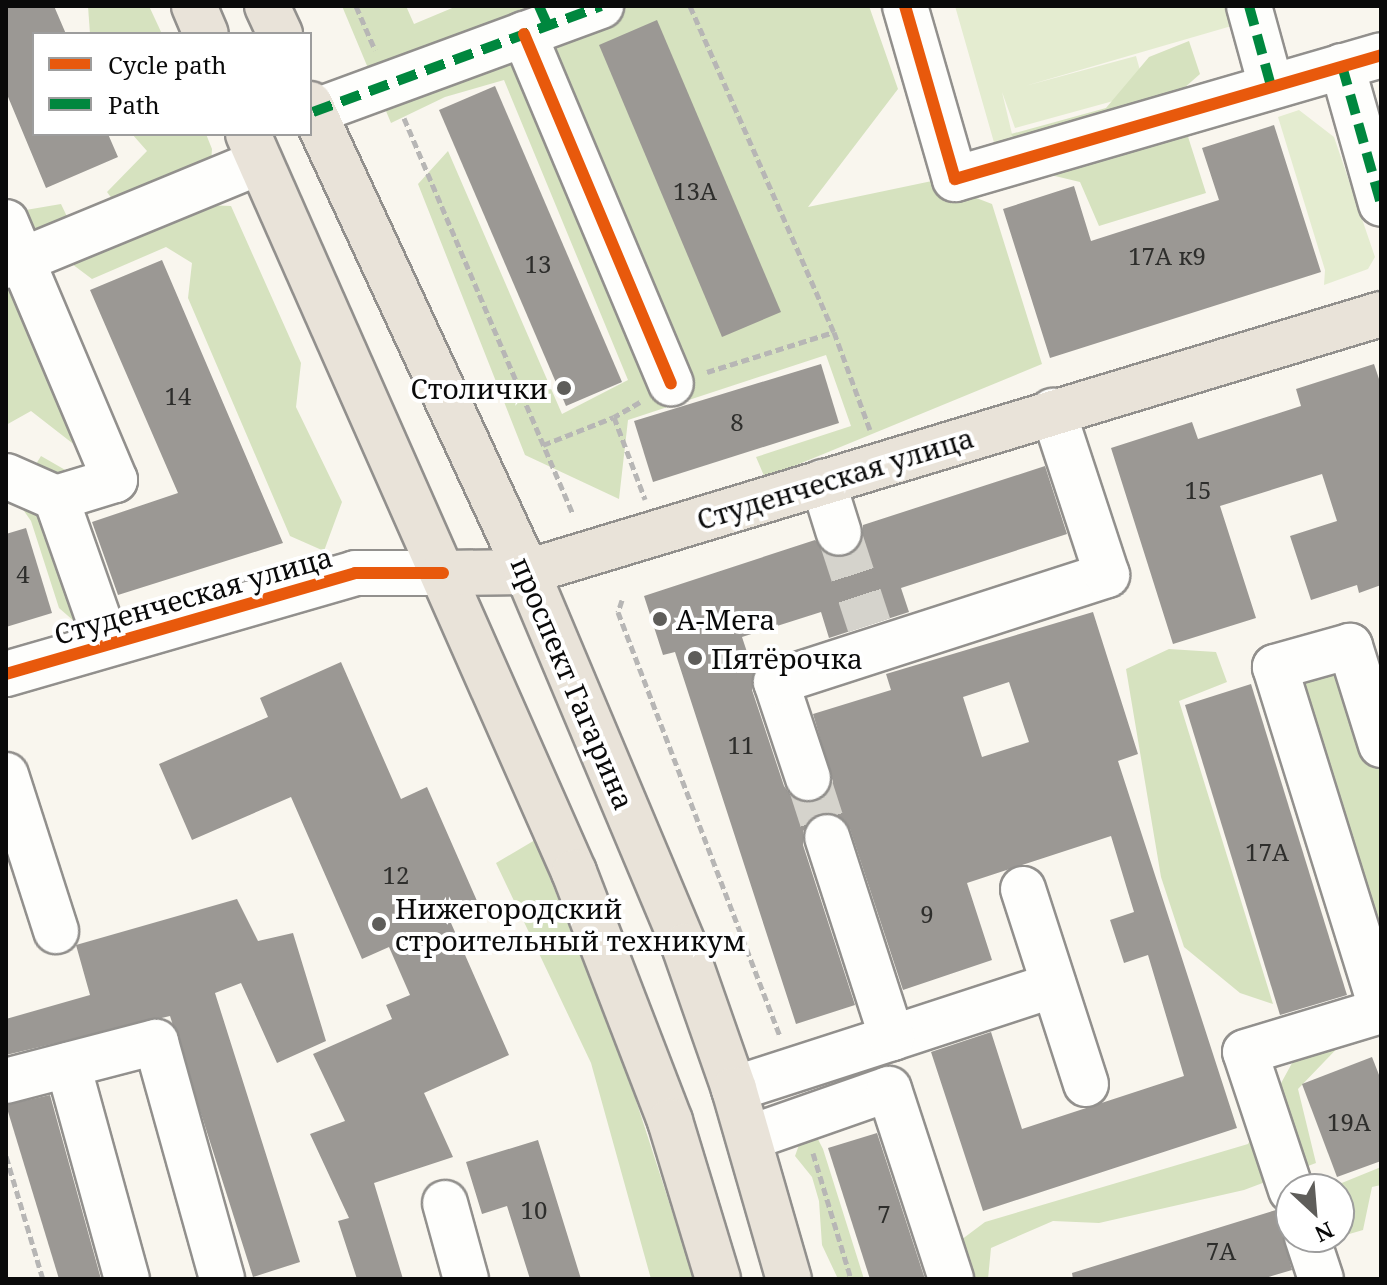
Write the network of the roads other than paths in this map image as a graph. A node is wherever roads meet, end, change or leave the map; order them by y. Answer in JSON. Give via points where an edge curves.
{"nodes":[{"id":1,"x":194,"y":6,"type":"edge"},
{"id":2,"x":267,"y":6,"type":"edge"},
{"id":3,"x":601,"y":6,"type":"edge"},
{"id":4,"x":905,"y":6,"type":"edge"},
{"id":5,"x":1249,"y":6,"type":"edge"},
{"id":6,"x":537,"y":22,"type":"edge"},
{"id":7,"x":205,"y":32,"type":"edge"},
{"id":8,"x":279,"y":32,"type":"edge"},
{"id":9,"x":1361,"y":60,"type":"edge"},
{"id":10,"x":1271,"y":86,"type":"junction"},
{"id":11,"x":312,"y":108,"type":"edge"},
{"id":12,"x":254,"y":148,"type":"edge"},
{"id":13,"x":1381,"y":204,"type":"edge"},
{"id":14,"x":11,"y":249,"type":"edge"},
{"id":15,"x":1381,"y":314,"type":"edge"},
{"id":16,"x":671,"y":383,"type":"road end"},
{"id":17,"x":1067,"y":407,"type":"junction"},
{"id":18,"x":6,"y":476,"type":"edge"},
{"id":19,"x":823,"y":482,"type":"junction"},
{"id":20,"x":56,"y":498,"type":"junction"},
{"id":21,"x":6,"y":511,"type":"edge"},
{"id":22,"x":839,"y":533,"type":"tunnel mouth"},
{"id":23,"x":1121,"y":533,"type":"dead end"},
{"id":24,"x":527,"y":572,"type":"junction"},
{"id":25,"x":443,"y":573,"type":"junction"},
{"id":26,"x":107,"y":643,"type":"junction"},
{"id":27,"x":6,"y":674,"type":"edge"},
{"id":28,"x":1381,"y":745,"type":"edge"},
{"id":29,"x":6,"y":775,"type":"edge"},
{"id":30,"x":808,"y":778,"type":"tunnel mouth"},
{"id":31,"x":827,"y":837,"type":"tunnel mouth"},
{"id":32,"x":1023,"y":889,"type":"dead end"},
{"id":33,"x":56,"y":931,"type":"dead end"},
{"id":34,"x":1054,"y":985,"type":"junction"},
{"id":35,"x":1381,"y":1009,"type":"edge"},
{"id":36,"x":892,"y":1038,"type":"junction"},
{"id":37,"x":68,"y":1065,"type":"junction"},
{"id":38,"x":6,"y":1081,"type":"edge"},
{"id":39,"x":1086,"y":1084,"type":"dead end"},
{"id":40,"x":734,"y":1089,"type":"junction"},
{"id":41,"x":749,"y":1138,"type":"junction"},
{"id":42,"x":1285,"y":1173,"type":"edge"},
{"id":43,"x":445,"y":1203,"type":"dead end"},
{"id":44,"x":1312,"y":1253,"type":"edge"},
{"id":45,"x":127,"y":1279,"type":"edge"},
{"id":46,"x":222,"y":1279,"type":"edge"},
{"id":47,"x":466,"y":1279,"type":"edge"},
{"id":48,"x":718,"y":1279,"type":"edge"},
{"id":49,"x":789,"y":1279,"type":"edge"},
{"id":50,"x":951,"y":1279,"type":"edge"},
{"id":51,"x":1321,"y":1279,"type":"edge"}],
"edges":[{"from":1,"to":7,"type":"main road"},
{"from":2,"to":8,"type":"main road"},
{"from":3,"to":6,"type":"street"},
{"from":4,"to":10,"type":"street","via":[[955,179]]},
{"from":5,"to":10,"type":"street"},
{"from":6,"to":11,"type":"street","via":[[389,84]]},
{"from":6,"to":16,"type":"street"},
{"from":9,"to":10,"type":"street"},
{"from":9,"to":13,"type":"street"},
{"from":11,"to":24,"type":"main road","name":"проспект Гагарина"},
{"from":12,"to":14,"type":"street"},
{"from":12,"to":25,"type":"main road"},
{"from":14,"to":20,"type":"street","via":[[115,480]]},
{"from":15,"to":17,"type":"main road","name":"Студенческая улица"},
{"from":17,"to":19,"type":"main road","name":"Студенческая улица"},
{"from":17,"to":23,"type":"street"},
{"from":17,"to":30,"type":"street","via":[[1107,575],[873,637],[776,682]]},
{"from":18,"to":20,"type":"street"},
{"from":19,"to":22,"type":"street"},
{"from":19,"to":24,"type":"main road","name":"Студенческая улица"},
{"from":20,"to":21,"type":"street"},
{"from":20,"to":26,"type":"street"},
{"from":24,"to":25,"type":"main road","name":"Студенческая улица"},
{"from":24,"to":40,"type":"main road","name":"проспект Гагарина","via":[[684,946]]},
{"from":25,"to":26,"type":"street","name":"Студенческая улица","via":[[355,573]]},
{"from":25,"to":48,"type":"main road","via":[[631,1013]]},
{"from":26,"to":27,"type":"street","name":"Студенческая улица"},
{"from":28,"to":35,"type":"street","via":[[1350,646],[1275,667]]},
{"from":29,"to":33,"type":"street"},
{"from":31,"to":36,"type":"street"},
{"from":32,"to":34,"type":"street"},
{"from":34,"to":36,"type":"street"},
{"from":34,"to":39,"type":"street"},
{"from":35,"to":42,"type":"street","via":[[1245,1052]]},
{"from":36,"to":40,"type":"street"},
{"from":37,"to":38,"type":"street"},
{"from":37,"to":45,"type":"street"},
{"from":37,"to":46,"type":"street","via":[[156,1042]]},
{"from":40,"to":41,"type":"main road","name":"проспект Гагарина"},
{"from":41,"to":49,"type":"main road","name":"проспект Гагарина"},
{"from":41,"to":50,"type":"street","via":[[889,1089]]},
{"from":43,"to":47,"type":"street"},
{"from":44,"to":51,"type":"street"}]}
